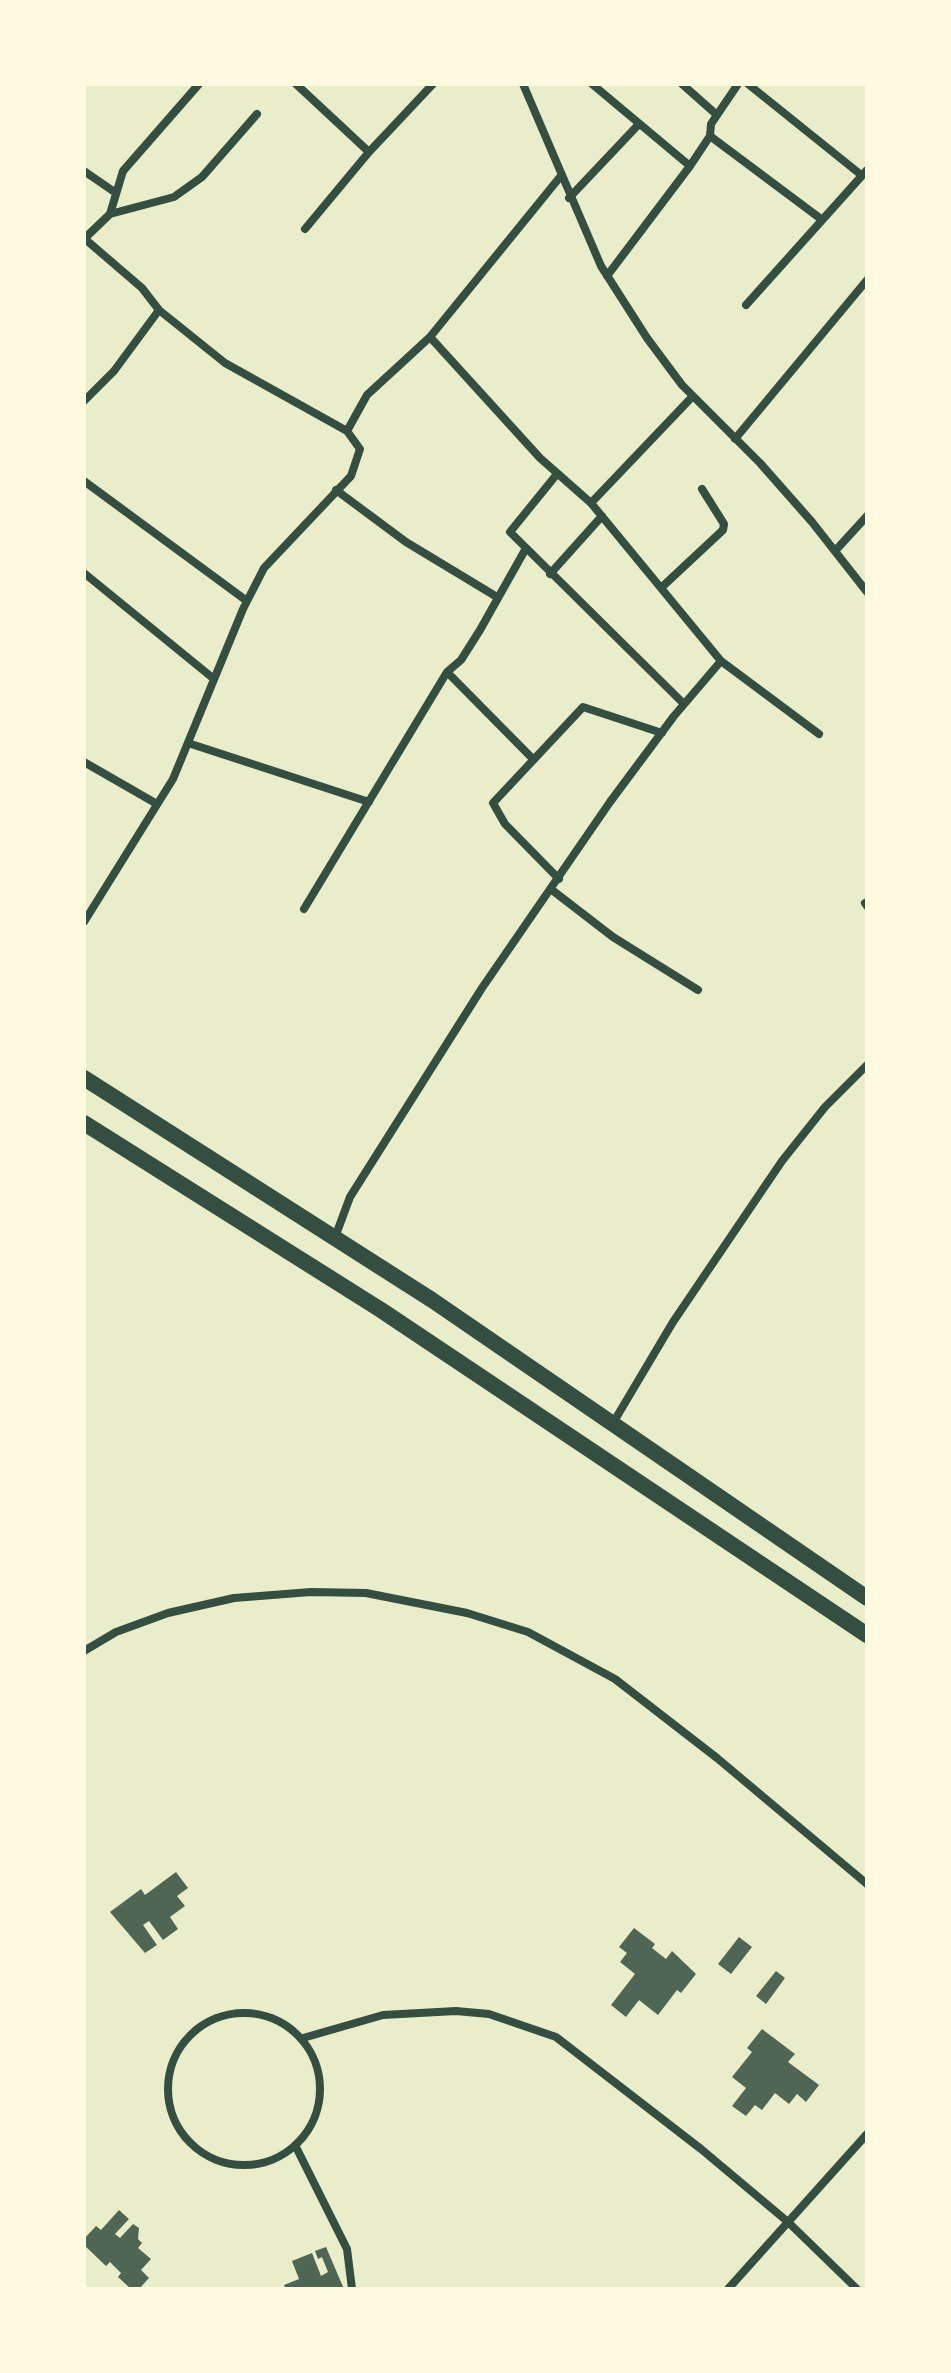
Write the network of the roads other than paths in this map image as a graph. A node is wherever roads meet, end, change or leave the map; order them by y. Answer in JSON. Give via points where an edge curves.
{"nodes":[{"id":1,"x":199,"y":84,"type":"edge"},
{"id":2,"x":296,"y":84,"type":"edge"},
{"id":3,"x":523,"y":84,"type":"edge"},
{"id":4,"x":592,"y":84,"type":"edge"},
{"id":5,"x":682,"y":84,"type":"edge"},
{"id":6,"x":738,"y":84,"type":"edge"},
{"id":7,"x":748,"y":84,"type":"edge"},
{"id":8,"x":425,"y":86,"type":"edge"},
{"id":9,"x":257,"y":114,"type":"dead end"},
{"id":10,"x":717,"y":115,"type":"junction"},
{"id":11,"x":639,"y":124,"type":"junction"},
{"id":12,"x":710,"y":136,"type":"junction"},
{"id":13,"x":369,"y":152,"type":"junction"},
{"id":14,"x":690,"y":166,"type":"junction"},
{"id":15,"x":84,"y":171,"type":"edge"},
{"id":16,"x":863,"y":172,"type":"edge"},
{"id":17,"x":560,"y":177,"type":"junction"},
{"id":18,"x":116,"y":193,"type":"junction"},
{"id":19,"x":569,"y":198,"type":"junction"},
{"id":20,"x":110,"y":214,"type":"junction"},
{"id":21,"x":821,"y":219,"type":"junction"},
{"id":22,"x":305,"y":229,"type":"dead end"},
{"id":23,"x":84,"y":239,"type":"edge"},
{"id":24,"x":607,"y":276,"type":"junction"},
{"id":25,"x":867,"y":280,"type":"edge"},
{"id":26,"x":746,"y":305,"type":"dead end"},
{"id":27,"x":159,"y":310,"type":"junction"},
{"id":28,"x":430,"y":337,"type":"junction"},
{"id":29,"x":693,"y":396,"type":"junction"},
{"id":30,"x":84,"y":401,"type":"edge"},
{"id":31,"x":347,"y":431,"type":"junction"},
{"id":32,"x":735,"y":439,"type":"junction"},
{"id":33,"x":557,"y":474,"type":"junction"},
{"id":34,"x":84,"y":481,"type":"edge"},
{"id":35,"x":702,"y":489,"type":"dead end"},
{"id":36,"x":336,"y":490,"type":"junction"},
{"id":37,"x":591,"y":503,"type":"junction"},
{"id":38,"x":602,"y":516,"type":"junction"},
{"id":39,"x":867,"y":516,"type":"edge"},
{"id":40,"x":525,"y":550,"type":"junction"},
{"id":41,"x":835,"y":551,"type":"junction"},
{"id":42,"x":84,"y":573,"type":"edge"},
{"id":43,"x":550,"y":574,"type":"junction"},
{"id":44,"x":662,"y":587,"type":"junction"},
{"id":45,"x":867,"y":592,"type":"edge"},
{"id":46,"x":497,"y":597,"type":"junction"},
{"id":47,"x":247,"y":601,"type":"junction"},
{"id":48,"x":721,"y":661,"type":"junction"},
{"id":49,"x":447,"y":672,"type":"junction"},
{"id":50,"x":214,"y":679,"type":"junction"},
{"id":51,"x":684,"y":704,"type":"junction"},
{"id":52,"x":662,"y":733,"type":"junction"},
{"id":53,"x":819,"y":734,"type":"dead end"},
{"id":54,"x":188,"y":743,"type":"junction"},
{"id":55,"x":532,"y":758,"type":"junction"},
{"id":56,"x":84,"y":762,"type":"edge"},
{"id":57,"x":369,"y":802,"type":"junction"},
{"id":58,"x":157,"y":804,"type":"junction"},
{"id":59,"x":559,"y":879,"type":"junction"},
{"id":60,"x":552,"y":890,"type":"junction"},
{"id":61,"x":304,"y":909,"type":"dead end"},
{"id":62,"x":84,"y":922,"type":"edge"},
{"id":63,"x":698,"y":990,"type":"dead end"},
{"id":64,"x":867,"y":1065,"type":"edge"},
{"id":65,"x":84,"y":1078,"type":"edge"},
{"id":66,"x":84,"y":1123,"type":"edge"},
{"id":67,"x":334,"y":1240,"type":"junction"},
{"id":68,"x":613,"y":1424,"type":"junction"},
{"id":69,"x":867,"y":1598,"type":"edge"},
{"id":70,"x":867,"y":1635,"type":"edge"},
{"id":71,"x":84,"y":1651,"type":"edge"},
{"id":72,"x":867,"y":1884,"type":"edge"},
{"id":73,"x":303,"y":2038,"type":"junction"},
{"id":74,"x":867,"y":2134,"type":"edge"},
{"id":75,"x":296,"y":2147,"type":"junction"},
{"id":76,"x":788,"y":2222,"type":"junction"},
{"id":77,"x":352,"y":2289,"type":"edge"},
{"id":78,"x":728,"y":2289,"type":"edge"},
{"id":79,"x":857,"y":2289,"type":"edge"}],
"edges":[{"from":1,"to":18,"type":"street","via":[[123,171]]},
{"from":2,"to":13,"type":"street"},
{"from":3,"to":17,"type":"street"},
{"from":4,"to":11,"type":"street"},
{"from":5,"to":10,"type":"street"},
{"from":6,"to":10,"type":"street"},
{"from":7,"to":16,"type":"street"},
{"from":8,"to":13,"type":"street"},
{"from":9,"to":20,"type":"street","via":[[202,177],[174,197]]},
{"from":10,"to":12,"type":"street"},
{"from":11,"to":14,"type":"street"},
{"from":11,"to":19,"type":"street"},
{"from":12,"to":14,"type":"street"},
{"from":12,"to":21,"type":"street"},
{"from":13,"to":22,"type":"street"},
{"from":14,"to":24,"type":"street"},
{"from":15,"to":18,"type":"street"},
{"from":16,"to":21,"type":"street"},
{"from":17,"to":19,"type":"street"},
{"from":17,"to":28,"type":"street"},
{"from":18,"to":20,"type":"street"},
{"from":19,"to":24,"type":"street"},
{"from":20,"to":23,"type":"street"},
{"from":21,"to":26,"type":"street"},
{"from":23,"to":27,"type":"street","via":[[142,288]]},
{"from":24,"to":29,"type":"street"},
{"from":25,"to":32,"type":"street"},
{"from":27,"to":30,"type":"street","via":[[114,371]]},
{"from":27,"to":31,"type":"street","via":[[225,363]]},
{"from":28,"to":31,"type":"street","via":[[367,395]]},
{"from":28,"to":33,"type":"street"},
{"from":29,"to":32,"type":"street"},
{"from":29,"to":37,"type":"street"},
{"from":31,"to":36,"type":"street","via":[[360,449],[351,476]]},
{"from":32,"to":41,"type":"street"},
{"from":33,"to":37,"type":"street"},
{"from":33,"to":40,"type":"street","via":[[510,528]]},
{"from":34,"to":47,"type":"street"},
{"from":35,"to":44,"type":"street","via":[[723,530]]},
{"from":36,"to":46,"type":"street","via":[[406,542]]},
{"from":36,"to":47,"type":"street","via":[[264,568]]},
{"from":37,"to":38,"type":"street"},
{"from":38,"to":43,"type":"street"},
{"from":38,"to":44,"type":"street"},
{"from":39,"to":41,"type":"street"},
{"from":40,"to":43,"type":"street"},
{"from":40,"to":46,"type":"street"},
{"from":41,"to":45,"type":"street"},
{"from":42,"to":50,"type":"street"},
{"from":43,"to":51,"type":"street"},
{"from":44,"to":48,"type":"street"},
{"from":46,"to":49,"type":"street","via":[[461,660]]},
{"from":47,"to":50,"type":"street"},
{"from":48,"to":51,"type":"street"},
{"from":48,"to":53,"type":"street"},
{"from":49,"to":55,"type":"street"},
{"from":49,"to":57,"type":"street"},
{"from":50,"to":54,"type":"street"},
{"from":51,"to":52,"type":"street"},
{"from":52,"to":55,"type":"street","via":[[583,707]]},
{"from":52,"to":59,"type":"street"},
{"from":54,"to":57,"type":"street"},
{"from":54,"to":58,"type":"street"},
{"from":55,"to":59,"type":"street","via":[[493,803],[505,824]]},
{"from":56,"to":58,"type":"street"},
{"from":57,"to":61,"type":"street"},
{"from":58,"to":62,"type":"street"},
{"from":59,"to":60,"type":"street"},
{"from":60,"to":63,"type":"street","via":[[613,937]]},
{"from":60,"to":67,"type":"street","via":[[482,988],[350,1197]]},
{"from":64,"to":68,"type":"street","via":[[782,1161],[673,1322]]},
{"from":65,"to":67,"type":"main road"},
{"from":66,"to":70,"type":"main road","via":[[381,1310]]},
{"from":67,"to":68,"type":"main road"},
{"from":68,"to":69,"type":"main road"},
{"from":71,"to":72,"type":"street","via":[[116,1632],[168,1613],[234,1598],[366,1593],[467,1613],[528,1632],[615,1679]]},
{"from":73,"to":75,"type":"street","via":[[320,2082],[319,2105],[311,2128]]},
{"from":73,"to":75,"type":"street","via":[[256,2014],[219,2018],[187,2039],[173,2060],[168,2086],[171,2111],[182,2134],[201,2152],[224,2163],[249,2166]]},
{"from":73,"to":76,"type":"street","via":[[383,2015],[420,2012],[489,2014],[526,2024],[592,2061]]},
{"from":74,"to":76,"type":"street"},
{"from":75,"to":77,"type":"street","via":[[347,2249]]},
{"from":76,"to":78,"type":"street"},
{"from":76,"to":79,"type":"street"}]}
